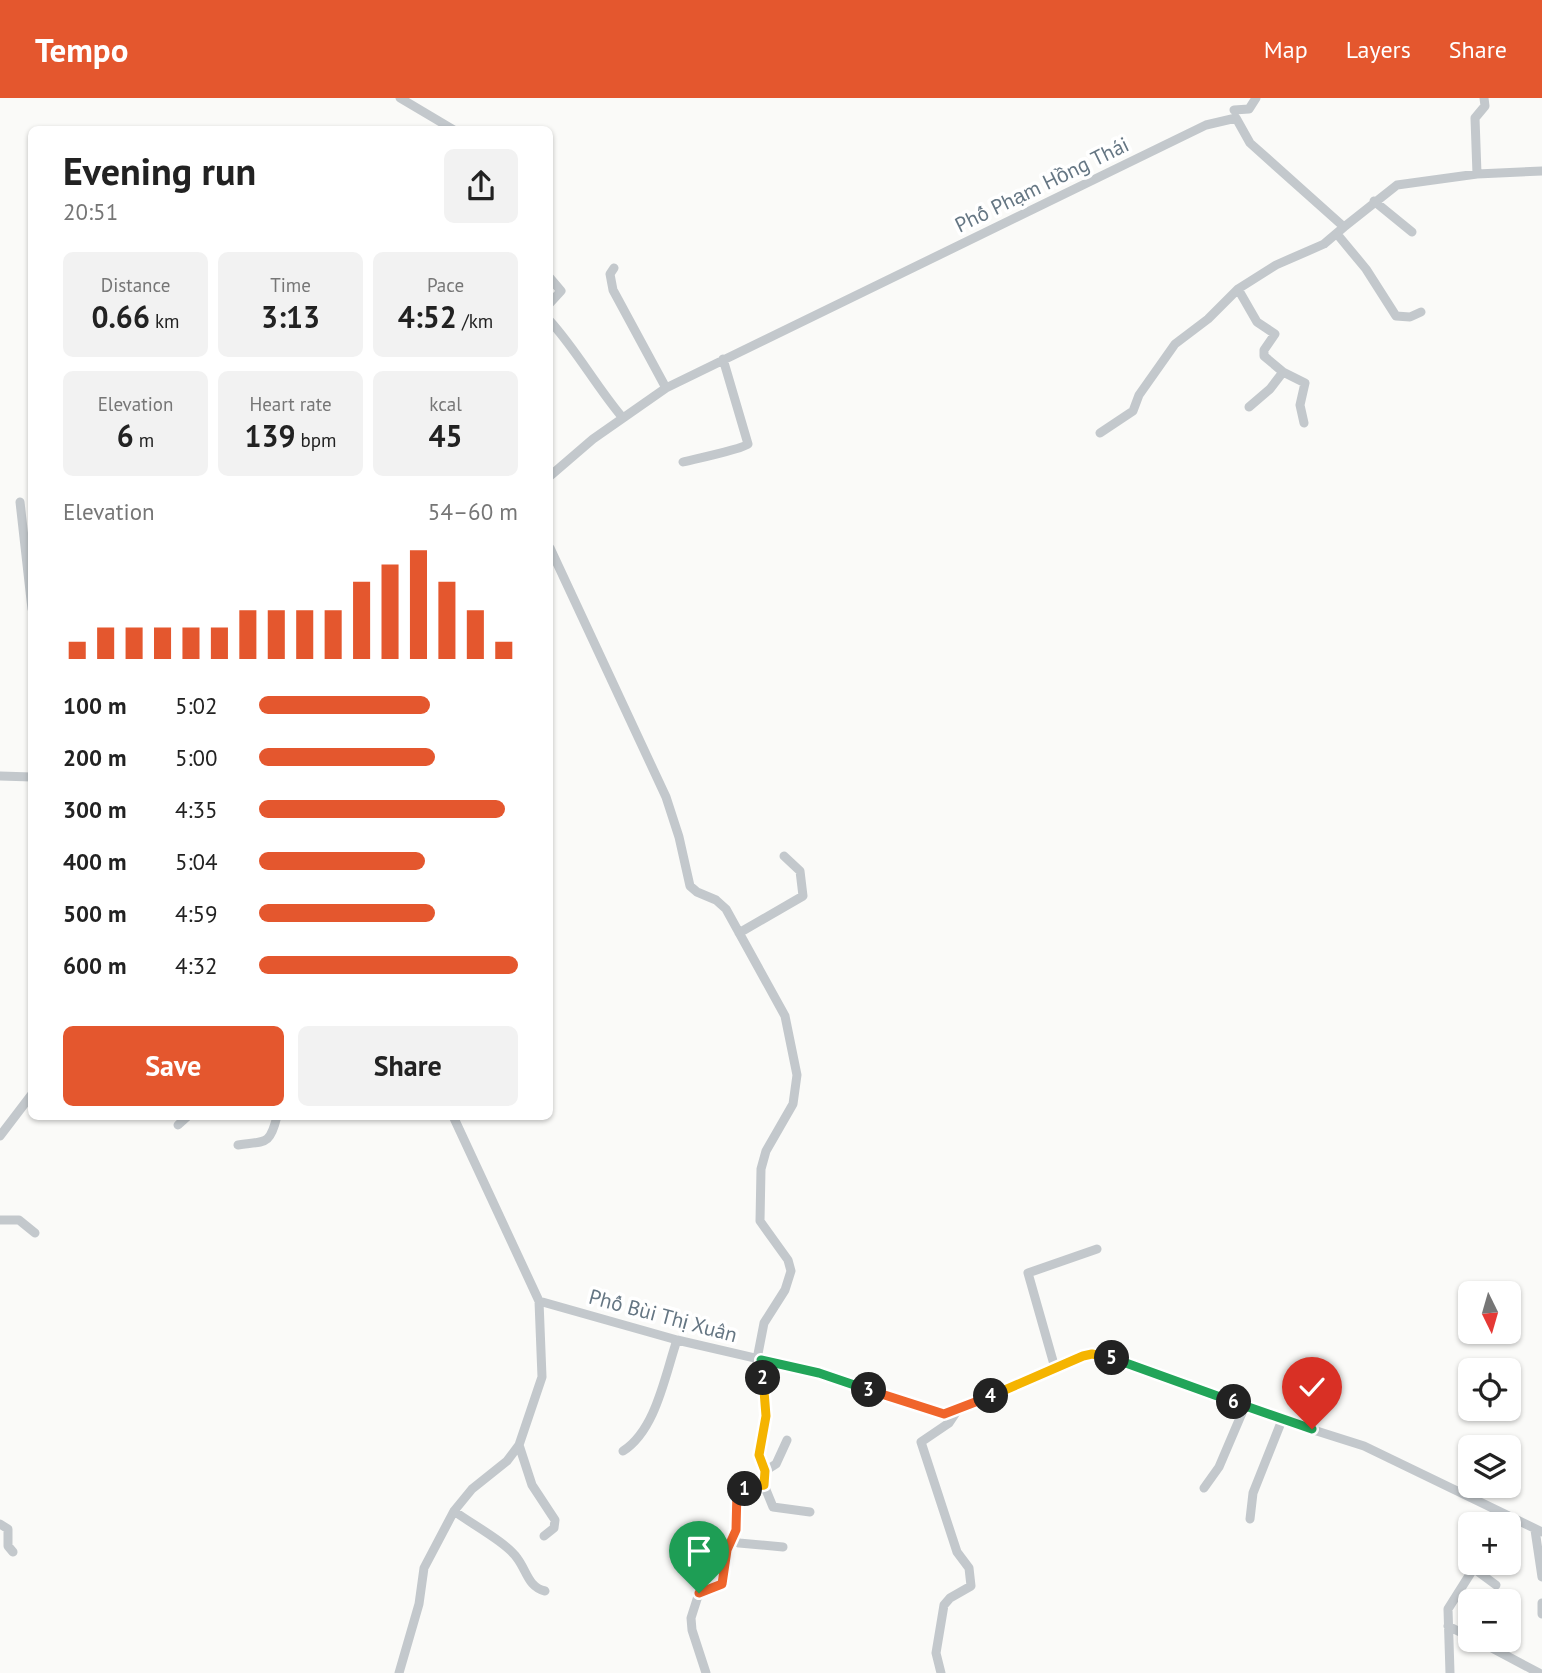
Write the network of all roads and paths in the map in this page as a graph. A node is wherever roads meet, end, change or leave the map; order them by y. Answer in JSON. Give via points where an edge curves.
{"nodes":[{"id":1,"x":400,"y":98,"type":"edge"},
{"id":2,"x":1231,"y":98,"type":"edge"},
{"id":3,"x":1256,"y":98,"type":"edge"},
{"id":4,"x":1484,"y":98,"type":"edge"},
{"id":5,"x":1235,"y":114,"type":"junction"},
{"id":6,"x":447,"y":126,"type":"edge"},
{"id":7,"x":1542,"y":171,"type":"edge"},
{"id":8,"x":1477,"y":174,"type":"junction"},
{"id":9,"x":1374,"y":201,"type":"junction"},
{"id":10,"x":1344,"y":227,"type":"junction"},
{"id":11,"x":1412,"y":232,"type":"dead end"},
{"id":12,"x":1336,"y":234,"type":"junction"},
{"id":13,"x":614,"y":268,"type":"dead end"},
{"id":14,"x":553,"y":282,"type":"edge"},
{"id":15,"x":1238,"y":289,"type":"junction"},
{"id":16,"x":553,"y":300,"type":"edge"},
{"id":17,"x":1421,"y":312,"type":"dead end"},
{"id":18,"x":553,"y":325,"type":"edge"},
{"id":19,"x":723,"y":359,"type":"junction"},
{"id":20,"x":1283,"y":372,"type":"junction"},
{"id":21,"x":666,"y":388,"type":"junction"},
{"id":22,"x":1249,"y":407,"type":"dead end"},
{"id":23,"x":622,"y":417,"type":"junction"},
{"id":24,"x":1304,"y":423,"type":"dead end"},
{"id":25,"x":1100,"y":433,"type":"dead end"},
{"id":26,"x":683,"y":463,"type":"dead end"},
{"id":27,"x":553,"y":474,"type":"edge"},
{"id":28,"x":20,"y":502,"type":"dead end"},
{"id":29,"x":553,"y":554,"type":"edge"},
{"id":30,"x":28,"y":573,"type":"edge"},
{"id":31,"x":0,"y":776,"type":"edge"},
{"id":32,"x":28,"y":777,"type":"edge"},
{"id":33,"x":784,"y":856,"type":"dead end"},
{"id":34,"x":738,"y":933,"type":"junction"},
{"id":35,"x":28,"y":1099,"type":"edge"},
{"id":36,"x":184,"y":1120,"type":"edge"},
{"id":37,"x":276,"y":1120,"type":"edge"},
{"id":38,"x":455,"y":1120,"type":"edge"},
{"id":39,"x":178,"y":1125,"type":"dead end"},
{"id":40,"x":0,"y":1136,"type":"edge"},
{"id":41,"x":238,"y":1145,"type":"dead end"},
{"id":42,"x":0,"y":1220,"type":"edge"},
{"id":43,"x":35,"y":1233,"type":"dead end"},
{"id":44,"x":1097,"y":1249,"type":"dead end"},
{"id":45,"x":539,"y":1301,"type":"junction"},
{"id":46,"x":677,"y":1340,"type":"junction"},
{"id":47,"x":759,"y":1360,"type":"junction"},
{"id":48,"x":1052,"y":1369,"type":"junction"},
{"id":49,"x":1245,"y":1406,"type":"junction"},
{"id":50,"x":957,"y":1411,"type":"junction"},
{"id":51,"x":1282,"y":1420,"type":"junction"},
{"id":52,"x":787,"y":1440,"type":"dead end"},
{"id":53,"x":519,"y":1445,"type":"junction"},
{"id":54,"x":623,"y":1451,"type":"dead end"},
{"id":55,"x":765,"y":1471,"type":"junction"},
{"id":56,"x":764,"y":1485,"type":"junction"},
{"id":57,"x":1203,"y":1488,"type":"dead end"},
{"id":58,"x":454,"y":1511,"type":"junction"},
{"id":59,"x":810,"y":1512,"type":"dead end"},
{"id":60,"x":1488,"y":1512,"type":"edge"},
{"id":61,"x":1250,"y":1519,"type":"dead end"},
{"id":62,"x":0,"y":1524,"type":"edge"},
{"id":63,"x":1521,"y":1526,"type":"edge"},
{"id":64,"x":1539,"y":1531,"type":"edge"},
{"id":65,"x":544,"y":1536,"type":"dead end"},
{"id":66,"x":732,"y":1539,"type":"junction"},
{"id":67,"x":783,"y":1547,"type":"dead end"},
{"id":68,"x":13,"y":1552,"type":"dead end"},
{"id":69,"x":1469,"y":1575,"type":"edge"},
{"id":70,"x":1485,"y":1575,"type":"edge"},
{"id":71,"x":1542,"y":1577,"type":"edge"},
{"id":72,"x":1496,"y":1585,"type":"dead end"},
{"id":73,"x":545,"y":1591,"type":"dead end"},
{"id":74,"x":1542,"y":1603,"type":"edge"},
{"id":75,"x":1542,"y":1614,"type":"edge"},
{"id":76,"x":1448,"y":1626,"type":"junction"},
{"id":77,"x":1458,"y":1631,"type":"edge"},
{"id":78,"x":1499,"y":1652,"type":"edge"},
{"id":79,"x":400,"y":1673,"type":"edge"},
{"id":80,"x":706,"y":1673,"type":"edge"},
{"id":81,"x":941,"y":1673,"type":"edge"},
{"id":82,"x":1450,"y":1673,"type":"edge"},
{"id":83,"x":1539,"y":1673,"type":"edge"}],
"edges":[{"from":1,"to":6,"type":"street"},
{"from":2,"to":5,"type":"street"},
{"from":3,"to":5,"type":"street","name":"Phố Phạm Hồng Thái","via":[[1249,109]]},
{"from":4,"to":8,"type":"street","via":[[1485,106],[1475,118]]},
{"from":5,"to":10,"type":"street","via":[[1250,143]]},
{"from":5,"to":19,"type":"street","name":"Phố Phạm Hồng Thái"},
{"from":7,"to":8,"type":"street"},
{"from":8,"to":9,"type":"street","via":[[1397,184]]},
{"from":9,"to":10,"type":"street"},
{"from":9,"to":11,"type":"street"},
{"from":10,"to":12,"type":"street"},
{"from":12,"to":15,"type":"street"},
{"from":12,"to":17,"type":"street","via":[[1366,269],[1396,316]]},
{"from":13,"to":21,"type":"street","via":[[610,274],[613,289]]},
{"from":14,"to":16,"type":"street","via":[[561,291]]},
{"from":15,"to":20,"type":"street","via":[[1257,322],[1275,334],[1263,353]]},
{"from":15,"to":25,"type":"street","via":[[1175,344],[1133,411]]},
{"from":18,"to":23,"type":"street"},
{"from":19,"to":21,"type":"street","name":"Phố Phạm Hồng Thái"},
{"from":19,"to":26,"type":"street","via":[[748,446]]},
{"from":20,"to":22,"type":"street"},
{"from":20,"to":24,"type":"street","via":[[1305,383],[1300,405]]},
{"from":21,"to":23,"type":"street","name":"Phố Phạm Hồng Thái"},
{"from":23,"to":27,"type":"street","name":"Phố Phạm Hồng Thái"},
{"from":28,"to":30,"type":"street"},
{"from":29,"to":34,"type":"street","via":[[666,797],[690,886],[721,904]]},
{"from":31,"to":32,"type":"street"},
{"from":33,"to":34,"type":"street","via":[[800,870],[803,896]]},
{"from":34,"to":47,"type":"street","via":[[785,1016],[797,1075],[793,1104],[761,1168],[760,1221],[791,1271],[790,1282],[764,1323]]},
{"from":35,"to":40,"type":"street"},
{"from":36,"to":39,"type":"street"},
{"from":37,"to":41,"type":"street","via":[[267,1141]]},
{"from":38,"to":45,"type":"street"},
{"from":42,"to":43,"type":"street","via":[[19,1220]]},
{"from":44,"to":48,"type":"street","via":[[1028,1273]]},
{"from":45,"to":46,"type":"street","name":"Phố Bùi Thị Xuân"},
{"from":45,"to":53,"type":"street","via":[[542,1377]]},
{"from":46,"to":47,"type":"street","name":"Phố Bùi Thị Xuân"},
{"from":46,"to":54,"type":"street","via":[[652,1413],[639,1436]]},
{"from":47,"to":50,"type":"street","name":"Phố Bùi Thị Xuân","via":[[819,1373],[938,1412]]},
{"from":47,"to":55,"type":"street","via":[[766,1416],[759,1455]]},
{"from":48,"to":49,"type":"street","via":[[1083,1356],[1104,1355]]},
{"from":48,"to":50,"type":"street"},
{"from":49,"to":51,"type":"street"},
{"from":49,"to":57,"type":"street","via":[[1219,1467]]},
{"from":50,"to":81,"type":"street","via":[[949,1423],[921,1443],[957,1552],[971,1572],[971,1586],[944,1605],[936,1653]]},
{"from":51,"to":60,"type":"street","via":[[1364,1446]]},
{"from":51,"to":61,"type":"street","via":[[1253,1493]]},
{"from":52,"to":55,"type":"street","via":[[778,1461]]},
{"from":53,"to":58,"type":"street"},
{"from":53,"to":65,"type":"street","via":[[532,1485],[555,1520],[554,1528]]},
{"from":55,"to":56,"type":"street"},
{"from":56,"to":59,"type":"street","via":[[773,1507]]},
{"from":56,"to":66,"type":"street","via":[[737,1491]]},
{"from":58,"to":73,"type":"street","via":[[507,1548],[535,1587]]},
{"from":58,"to":79,"type":"street","via":[[424,1568]]},
{"from":62,"to":68,"type":"street","via":[[7,1527]]},
{"from":63,"to":64,"type":"street"},
{"from":64,"to":71,"type":"street"},
{"from":66,"to":67,"type":"street"},
{"from":66,"to":80,"type":"street","via":[[722,1584],[699,1593],[691,1618]]},
{"from":69,"to":76,"type":"street","via":[[1452,1599]]},
{"from":70,"to":72,"type":"street"},
{"from":74,"to":75,"type":"street"},
{"from":76,"to":77,"type":"street"},
{"from":76,"to":82,"type":"street"},
{"from":78,"to":83,"type":"street"}]}
